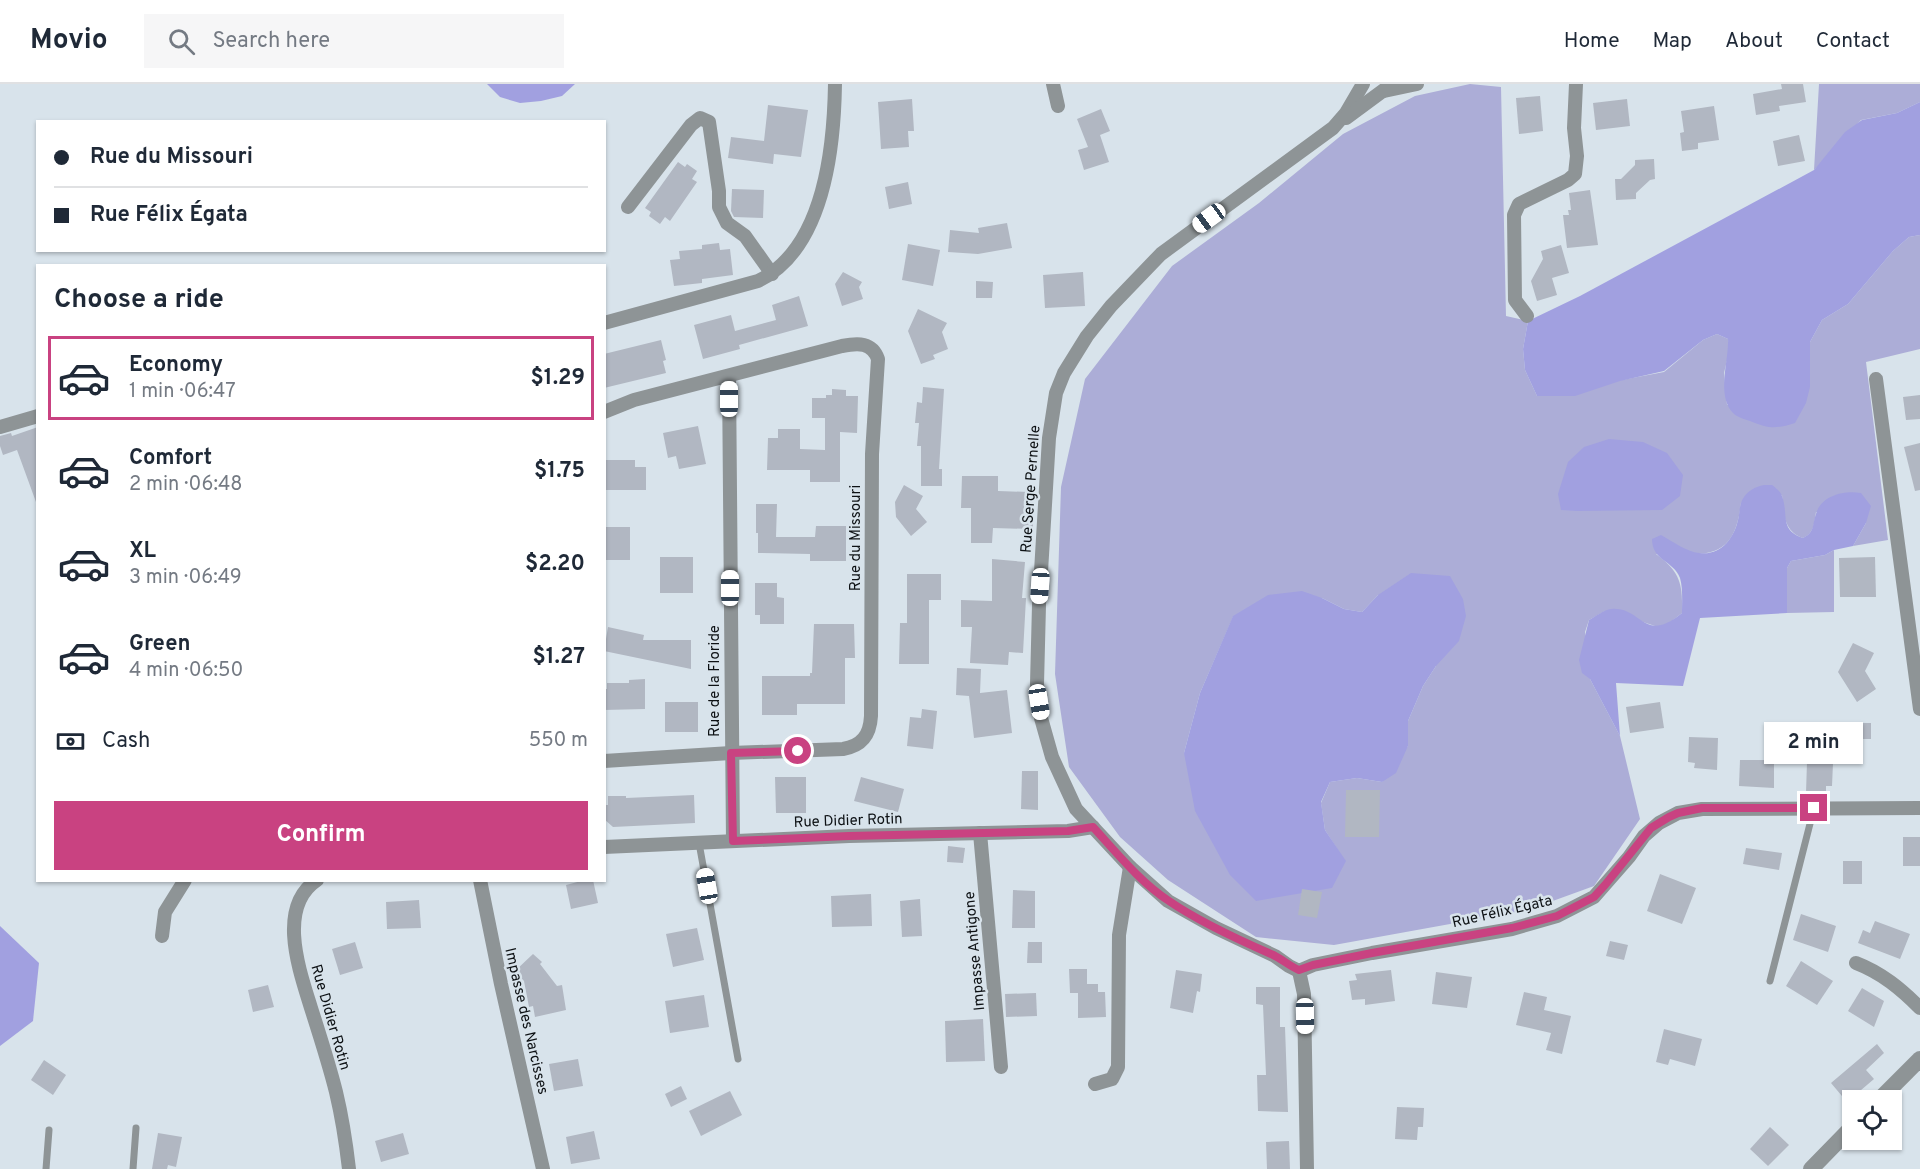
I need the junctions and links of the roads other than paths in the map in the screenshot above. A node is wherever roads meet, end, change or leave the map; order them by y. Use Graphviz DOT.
graph roads {
  1 [pos="835,84"];
  2 [pos="1053,84"];
  3 [pos="1363,84"];
  4 [pos="1417,84"];
  5 [pos="1576,84"];
  6 [pos="1387,88"];
  7 [pos="1058,106"];
  8 [pos="1333,128"];
  9 [pos="628,207"];
  10 [pos="772,274"];
  11 [pos="1527,316"];
  12 [pos="606,322"];
  13 [pos="729,376"];
  14 [pos="1876,379"];
  15 [pos="606,411"];
  16 [pos="36,417"];
  17 [pos="0,427"];
  18 [pos="1920,709"];
  19 [pos="731,753"];
  20 [pos="606,761"];
  21 [pos="1814,808"];
  22 [pos="1920,808"];
  23 [pos="1093,827"];
  24 [pos="980,832"];
  25 [pos="733,841"];
  26 [pos="699,843"];
  27 [pos="606,847"];
  28 [pos="1130,867"];
  29 [pos="184,882"];
  30 [pos="315,882"];
  31 [pos="480,882"];
  32 [pos="162,936"];
  33 [pos="1856,963"];
  34 [pos="1299,970"];
  35 [pos="1770,981"];
  36 [pos="1920,1008"];
  37 [pos="738,1059"];
  38 [pos="1920,1059"];
  39 [pos="1001,1067"];
  40 [pos="1095,1084"];
  41 [pos="1889,1090"];
  42 [pos="136,1128"];
  43 [pos="49,1130"];
  44 [pos="1842,1137"];
  45 [pos="46,1169"];
  46 [pos="133,1169"];
  47 [pos="349,1169"];
  48 [pos="543,1169"];
  49 [pos="1307,1169"];
  50 [pos="1811,1169"];
  1 -- 10 [label="street"];
  2 -- 7 [label="street"];
  3 -- 8 [label="street, Rue Serge Pernelle"];
  4 -- 6 [label="street"];
  5 -- 11 [label="street"];
  6 -- 8 [label="street"];
  8 -- 23 [label="street, Rue Serge Pernelle"];
  9 -- 10 [label="street"];
  10 -- 12 [label="street"];
  13 -- 15 [label="street"];
  13 -- 19 [label="street, Rue de la Floride"];
  13 -- 19 [label="street, Rue du Missouri"];
  14 -- 18 [label="street"];
  16 -- 17 [label="street"];
  19 -- 20 [label="street"];
  19 -- 25 [label="street, Rue de la Floride"];
  21 -- 22 [label="street, Rue Félix Égata"];
  21 -- 34 [label="street, Rue Félix Égata"];
  21 -- 35 [label="lane"];
  23 -- 24 [label="street, Rue Didier Rotin"];
  23 -- 28 [label="street, Rue Serge Pernelle"];
  24 -- 25 [label="street, Rue Didier Rotin"];
  24 -- 39 [label="street, Impasse Antigone"];
  25 -- 26 [label="street, Rue Didier Rotin"];
  26 -- 27 [label="street, Rue Didier Rotin"];
  26 -- 37 [label="lane"];
  28 -- 34 [label="street, Rue Serge Pernelle"];
  28 -- 40 [label="street"];
  29 -- 32 [label="street"];
  30 -- 47 [label="street, Rue Didier Rotin"];
  31 -- 48 [label="street, Impasse des Narcisses"];
  33 -- 36 [label="street"];
  34 -- 49 [label="street"];
  38 -- 41 [label="street"];
  42 -- 46 [label="lane"];
  43 -- 45 [label="lane"];
  44 -- 50 [label="street"];
}
